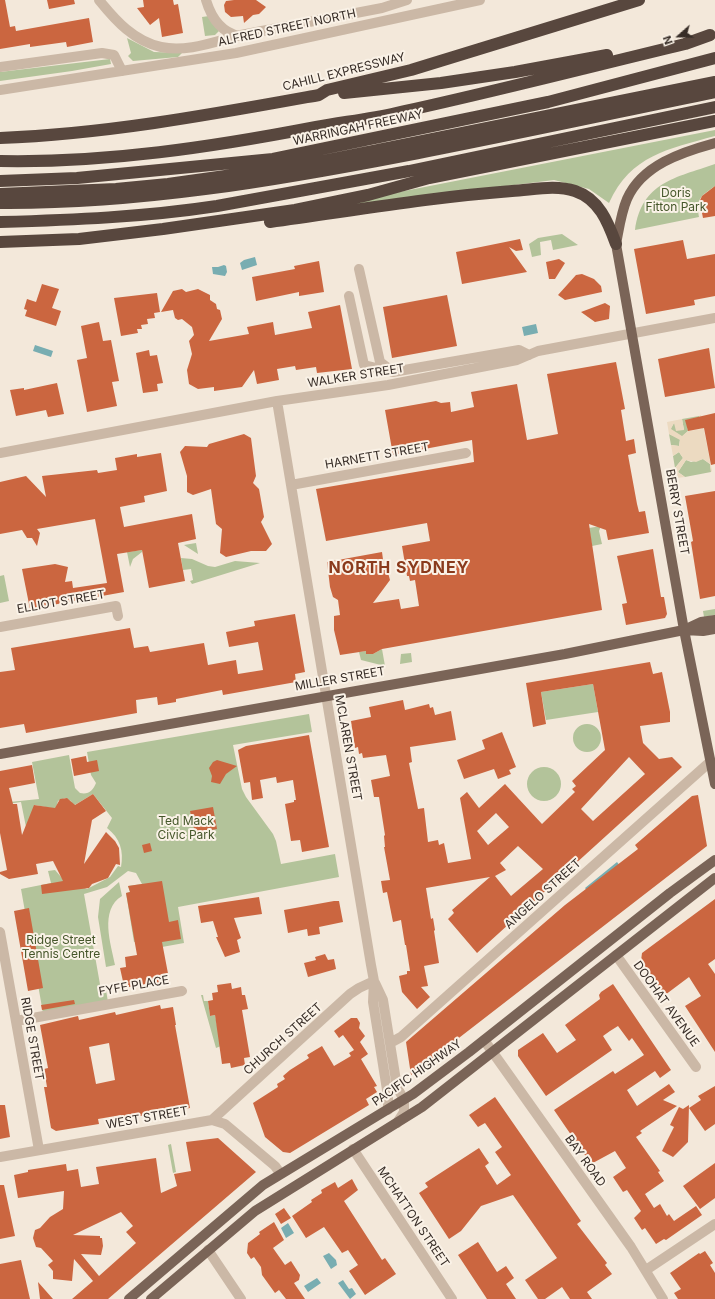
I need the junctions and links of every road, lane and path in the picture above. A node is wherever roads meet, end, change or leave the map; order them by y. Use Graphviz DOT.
graph roads {
  1 [pos="99,0"];
  2 [pos="402,0"];
  3 [pos="480,0"];
  4 [pos="639,0"];
  5 [pos="207,2"];
  6 [pos="712,35"];
  7 [pos="239,36"];
  8 [pos="715,58"];
  9 [pos="0,67"];
  10 [pos="122,71"];
  11 [pos="715,82"];
  12 [pos="0,90"];
  13 [pos="715,92"];
  14 [pos="319,95"];
  15 [pos="715,107"];
  16 [pos="715,120"];
  17 [pos="0,138"];
  18 [pos="715,143"];
  19 [pos="0,161"];
  20 [pos="0,181"];
  21 [pos="0,194"];
  22 [pos="0,203"];
  23 [pos="0,222"];
  24 [pos="163,229"];
  25 [pos="0,242"];
  26 [pos="616,244"];
  27 [pos="359,269"];
  28 [pos="349,296"];
  29 [pos="715,318"];
  30 [pos="632,332"];
  31 [pos="529,355"];
  32 [pos="393,372"];
  33 [pos="277,401"];
  34 [pos="0,453"];
  35 [pos="466,453"];
  36 [pos="291,485"];
  37 [pos="118,616"];
  38 [pos="715,620"];
  39 [pos="0,626"];
  40 [pos="715,629"];
  41 [pos="684,630"];
  42 [pos="326,695"];
  43 [pos="0,754"];
  44 [pos="710,761"];
  45 [pos="715,784"];
  46 [pos="715,856"];
  47 [pos="711,863"];
  48 [pos="715,878"];
  49 [pos="0,932"];
  50 [pos="616,955"];
  51 [pos="374,981"];
  52 [pos="182,991"];
  53 [pos="16,1021"];
  54 [pos="484,1040"];
  55 [pos="390,1043"];
  56 [pos="492,1052"];
  57 [pos="696,1067"];
  58 [pos="404,1100"];
  59 [pos="388,1110"];
  60 [pos="212,1120"];
  61 [pos="397,1123"];
  62 [pos="353,1149"];
  63 [pos="39,1150"];
  64 [pos="0,1157"];
  65 [pos="280,1173"];
  66 [pos="715,1224"];
  67 [pos="208,1250"];
  68 [pos="646,1270"];
  69 [pos="129,1299"];
  70 [pos="152,1299"];
  71 [pos="241,1299"];
  72 [pos="452,1299"];
  73 [pos="663,1299"];
  1 -- 7 [label="street"];
  2 -- 7 [label="street"];
  3 -- 10 [label="street, ALFRED STREET NORTH"];
  4 -- 14 [label="highway, CAHILL EXPRESSWAY"];
  5 -- 7 [label="street"];
  6 -- 14 [label="highway"];
  6 -- 19 [label="highway"];
  8 -- 20 [label="highway, WARRINGAH FREEWAY"];
  9 -- 10 [label="street"];
  10 -- 12 [label="street, ALFRED STREET NORTH"];
  11 -- 21 [label="highway, WARRINGAH FREEWAY"];
  13 -- 22 [label="highway"];
  14 -- 17 [label="highway, CAHILL EXPRESSWAY"];
  15 -- 23 [label="highway"];
  16 -- 24 [label="highway"];
  18 -- 26 [label="main road"];
  24 -- 25 [label="highway"];
  24 -- 26 [label="highway"];
  26 -- 30 [label="main road, BERRY STREET"];
  27 -- 32 [label="street"];
  28 -- 32 [label="street"];
  29 -- 30 [label="street, WALKER STREET"];
  30 -- 31 [label="street, WALKER STREET"];
  30 -- 41 [label="main road, BERRY STREET"];
  31 -- 32 [label="street"];
  31 -- 33 [label="street, WALKER STREET"];
  33 -- 34 [label="street, WALKER STREET"];
  33 -- 36 [label="street, MCLAREN STREET"];
  35 -- 36 [label="street, HARNETT STREET"];
  36 -- 42 [label="street, MCLAREN STREET"];
  37 -- 39 [label="street, ELLIOT STREET"];
  38 -- 41 [label="main road, MILLER STREET"];
  40 -- 41 [label="main road, MILLER STREET"];
  41 -- 42 [label="main road, MILLER STREET"];
  41 -- 44 [label="main road, BERRY STREET"];
  42 -- 43 [label="main road, MILLER STREET"];
  42 -- 51 [label="street, MCLAREN STREET"];
  44 -- 45 [label="main road, BERRY STREET"];
  44 -- 55 [label="street, ANGELO STREET"];
  46 -- 47 [label="main road"];
  47 -- 54 [label="main road, PACIFIC HIGHWAY"];
  48 -- 50 [label="main road"];
  49 -- 53 [label="street, RIDGE STREET"];
  50 -- 56 [label="main road"];
  50 -- 57 [label="street, DOOHAT AVENUE"];
  51 -- 55 [label="street, MCLAREN STREET"];
  51 -- 59 [label="street, MCLAREN STREET"];
  51 -- 60 [label="street, CHURCH STREET"];
  52 -- 53 [label="street, FYFE PLACE"];
  53 -- 63 [label="street, RIDGE STREET"];
  54 -- 56 [label="street, BAY ROAD"];
  54 -- 58 [label="main road, PACIFIC HIGHWAY"];
  55 -- 58 [label="street, MCLAREN STREET"];
  56 -- 61 [label="main road"];
  56 -- 68 [label="street, BAY ROAD"];
  58 -- 59 [label="main road, PACIFIC HIGHWAY"];
  58 -- 61 [label="street"];
  59 -- 65 [label="main road, PACIFIC HIGHWAY"];
  60 -- 63 [label="street, WEST STREET"];
  60 -- 65 [label="street"];
  61 -- 62 [label="main road"];
  62 -- 67 [label="main road"];
  62 -- 72 [label="street, MCHATTON STREET"];
  63 -- 64 [label="street, WEST STREET"];
  65 -- 69 [label="main road, PACIFIC HIGHWAY"];
  66 -- 68 [label="street"];
  67 -- 70 [label="main road"];
  67 -- 71 [label="street"];
  68 -- 73 [label="street, BAY ROAD"];
}
